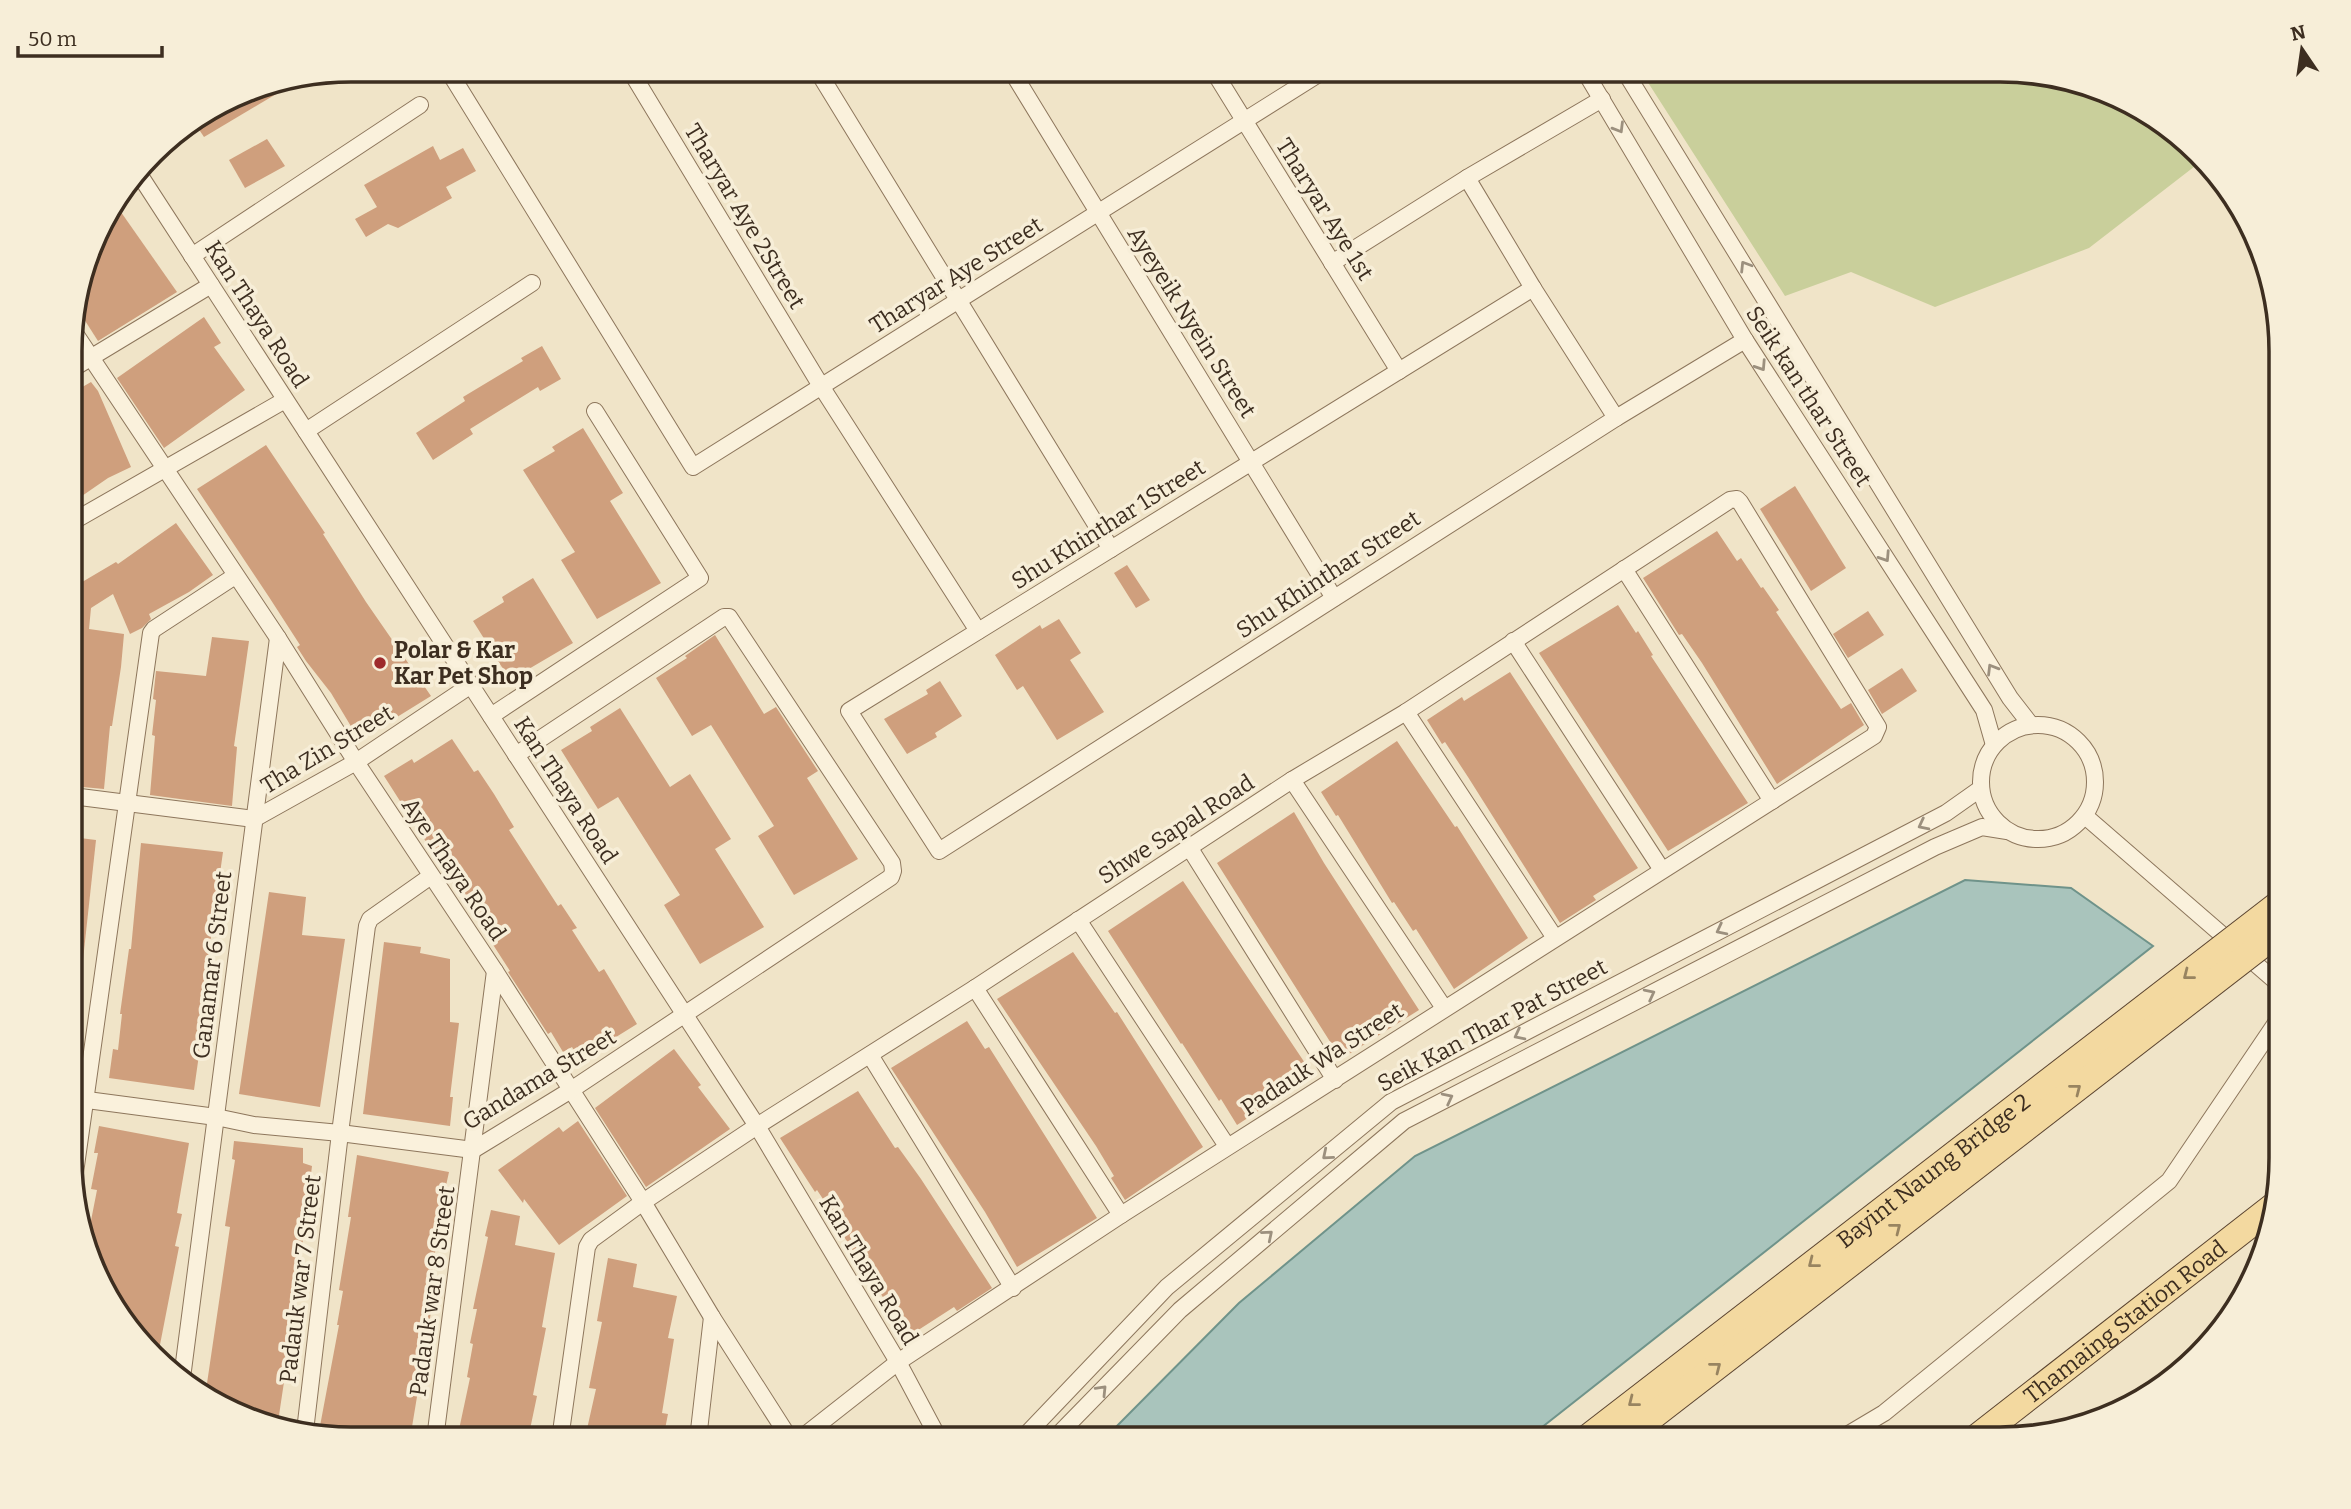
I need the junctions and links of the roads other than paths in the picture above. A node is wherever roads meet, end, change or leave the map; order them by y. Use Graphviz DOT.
graph roads {
  1 [pos="461,82"];
  2 [pos="637,82"];
  3 [pos="824,82"];
  4 [pos="1018,82"];
  5 [pos="1220,82"];
  6 [pos="1306,82"];
  7 [pos="1591,82"];
  8 [pos="1630,82"];
  9 [pos="1602,99"];
  10 [pos="420,105"];
  11 [pos="1244,121"];
  12 [pos="1467,178"];
  13 [pos="143,181"];
  14 [pos="1098,213"];
  15 [pos="192,257"];
  16 [pos="1332,263"];
  17 [pos="532,283"];
  18 [pos="211,285"];
  19 [pos="1533,288"];
  20 [pos="959,300"];
  21 [pos="1745,340"];
  22 [pos="82,345"];
  23 [pos="91,358"];
  24 [pos="82,363"];
  25 [pos="1399,371"];
  26 [pos="821,386"];
  27 [pos="285,400"];
  28 [pos="595,411"];
  29 [pos="1616,418"];
  30 [pos="306,432"];
  31 [pos="1251,462"];
  32 [pos="166,468"];
  33 [pos="82,516"];
  34 [pos="1111,549"];
  35 [pos="1624,569"];
  36 [pos="235,576"];
  37 [pos="1334,598"];
  38 [pos="978,631"];
  39 [pos="278,638"];
  40 [pos="1513,641"];
  41 [pos="471,685"];
  42 [pos="1406,712"];
  43 [pos="491,716"];
  44 [pos="2031,725"];
  45 [pos="1878,732"];
  46 [pos="1994,745"];
  47 [pos="516,755"];
  48 [pos="356,762"];
  49 [pos="1292,780"];
  50 [pos="1980,789"];
  51 [pos="82,797"];
  52 [pos="1772,801"];
  53 [pos="127,803"];
  54 [pos="2085,816"];
  55 [pos="254,819"];
  56 [pos="2007,831"];
  57 [pos="1189,847"];
  58 [pos="939,851"];
  59 [pos="1662,870"];
  60 [pos="431,876"];
  61 [pos="2269,911"];
  62 [pos="1078,919"];
  63 [pos="1555,938"];
  64 [pos="2269,939"];
  65 [pos="495,971"];
  66 [pos="2269,975"];
  67 [pos="975,988"];
  68 [pos="1444,1008"];
  69 [pos="684,1014"];
  70 [pos="2269,1033"];
  71 [pos="870,1055"];
  72 [pos="82,1080"];
  73 [pos="1335,1080"];
  74 [pos="571,1090"];
  75 [pos="82,1099"];
  76 [pos="216,1117"];
  77 [pos="757,1126"];
  78 [pos="340,1133"];
  79 [pos="1227,1146"];
  80 [pos="473,1150"];
  81 [pos="643,1202"];
  82 [pos="2263,1214"];
  83 [pos="1121,1215"];
  84 [pos="1013,1288"];
  85 [pos="712,1317"];
  86 [pos="898,1362"];
  87 [pos="183,1368"];
  88 [pos="306,1423"];
  89 [pos="437,1427"];
  90 [pos="561,1427"];
  91 [pos="699,1427"];
  92 [pos="782,1427"];
  93 [pos="815,1427"];
  94 [pos="933,1427"];
  95 [pos="1033,1427"];
  96 [pos="1066,1427"];
  97 [pos="1600,1427"];
  98 [pos="1637,1427"];
  99 [pos="1860,1427"];
  100 [pos="1990,1427"];
  1 -- 26 [label="street, Tharyar Aye Street"];
  2 -- 26 [label="street, Tharyar Aye 2Street"];
  3 -- 20 [label="street"];
  4 -- 14 [label="street, Ayeyeik Nyein Street"];
  5 -- 11 [label="street, Tharyar Aye 1st"];
  6 -- 11 [label="street"];
  7 -- 9 [label="street, Seik kan thar Street"];
  44 -- 8 [label="street, Seik kan thar Street, one-way"];
  9 -- 12 [label="street"];
  9 -- 21 [label="street, Seik kan thar Street, one-way"];
  10 -- 15 [label="street"];
  11 -- 14 [label="street, Tharyar Aye Street"];
  11 -- 16 [label="street, Tharyar Aye 1st"];
  12 -- 16 [label="street"];
  12 -- 19 [label="street"];
  13 -- 15 [label="street, Kan Thaya Road"];
  14 -- 20 [label="street, Tharyar Aye Street"];
  14 -- 31 [label="street, Ayeyeik Nyein Street"];
  15 -- 18 [label="street, Kan Thaya Road"];
  16 -- 25 [label="street, Tharyar Aye 1st"];
  17 -- 30 [label="street"];
  18 -- 23 [label="street"];
  18 -- 27 [label="street, Kan Thaya Road"];
  19 -- 25 [label="street, Shu Khinthar 1Street"];
  19 -- 29 [label="street"];
  20 -- 26 [label="street, Tharyar Aye Street"];
  20 -- 34 [label="street"];
  21 -- 29 [label="street, Shu Khinthar Street"];
  21 -- 46 [label="street, Seik kan thar Street, one-way"];
  22 -- 23 [label="street, Aye Thaya Road"];
  23 -- 24 [label="street"];
  23 -- 32 [label="street, Aye Thaya Road"];
  25 -- 31 [label="street, Shu Khinthar 1Street"];
  26 -- 38 [label="street, Tharyar Aye 2Street"];
  27 -- 30 [label="street, Kan Thaya Road"];
  27 -- 32 [label="street"];
  28 -- 43 [label="street"];
  29 -- 37 [label="street, Shu Khinthar Street"];
  30 -- 41 [label="street, Kan Thaya Road"];
  31 -- 34 [label="street, Shu Khinthar 1Street"];
  31 -- 37 [label="street, Ayeyeik Nyein Street"];
  32 -- 33 [label="street"];
  32 -- 36 [label="street, Aye Thaya Road"];
  34 -- 38 [label="street, Shu Khinthar 1Street"];
  35 -- 40 [label="street, Shwe Sapal Road"];
  35 -- 45 [label="street, Shwe Sapal Road"];
  35 -- 52 [label="street"];
  36 -- 39 [label="street, Aye Thaya Road"];
  36 -- 53 [label="street"];
  37 -- 58 [label="street, Shu Khinthar Street"];
  38 -- 58 [label="street, Shu Khinthar 1Street"];
  39 -- 48 [label="street, Aye Thaya Road"];
  39 -- 55 [label="street, Ganamar 6 Street"];
  40 -- 42 [label="street, Shwe Sapal Road"];
  40 -- 59 [label="street"];
  41 -- 43 [label="street, Kan Thaya Road"];
  41 -- 48 [label="street, Tha Zin Street"];
  42 -- 49 [label="street, Shwe Sapal Road"];
  42 -- 63 [label="street"];
  43 -- 47 [label="street, Kan Thaya Road"];
  44 -- 46 [label="street"];
  44 -- 54 [label="street"];
  45 -- 52 [label="street, Padauk Wa Street"];
  46 -- 50 [label="street"];
  47 -- 69 [label="street, Kan Thaya Road"];
  47 -- 69 [label="street, Gandama Street"];
  48 -- 55 [label="street, Tha Zin Street"];
  48 -- 60 [label="street, Aye Thaya Road"];
  49 -- 57 [label="street, Shwe Sapal Road"];
  49 -- 68 [label="street"];
  50 -- 56 [label="street"];
  50 -- 95 [label="street, Seik Kan Thar Pat Street, one-way"];
  51 -- 53 [label="street, Tha Zin Street"];
  52 -- 59 [label="street, Padauk Wa Street"];
  53 -- 55 [label="street, Tha Zin Street"];
  53 -- 72 [label="street"];
  54 -- 56 [label="street"];
  54 -- 66 [label="street"];
  55 -- 76 [label="street, Ganamar 6 Street"];
  96 -- 56 [label="street, Seik Kan Thar Pat Street, one-way"];
  57 -- 62 [label="street, Shwe Sapal Road"];
  57 -- 73 [label="street"];
  59 -- 63 [label="street, Padauk Wa Street"];
  60 -- 65 [label="street, Aye Thaya Road"];
  60 -- 78 [label="street, Padauk war 7 Street"];
  61 -- 97 [label="main road, Bayint Naung Bridge 2, one-way, bridge"];
  62 -- 67 [label="street, Shwe Sapal Road"];
  62 -- 79 [label="street"];
  63 -- 68 [label="street, Padauk Wa Street"];
  98 -- 64 [label="main road, Bayint Naung Bridge 2, one-way, bridge"];
  65 -- 74 [label="street, Aye Thaya Road"];
  65 -- 80 [label="street, Padauk war 8 Street"];
  67 -- 71 [label="street, Shwe Sapal Road"];
  67 -- 83 [label="street"];
  68 -- 73 [label="street, Padauk Wa Street"];
  69 -- 74 [label="street, Gandama Street"];
  69 -- 77 [label="street, Kan Thaya Road"];
  70 -- 99 [label="street"];
  71 -- 77 [label="street, Shwe Sapal Road"];
  71 -- 84 [label="street"];
  73 -- 79 [label="street, Padauk Wa Street"];
  74 -- 80 [label="street, Gandama Street"];
  74 -- 81 [label="street, Aye Thaya Road"];
  75 -- 76 [label="street, Gandama Street"];
  76 -- 78 [label="street, Gandama Street"];
  76 -- 87 [label="street, Ganamar 6 Street"];
  77 -- 81 [label="street, Shwe Sapal Road"];
  77 -- 86 [label="street, Kan Thaya Road"];
  78 -- 80 [label="street, Gandama Street"];
  78 -- 88 [label="street, Padauk war 7 Street"];
  79 -- 83 [label="street, Padauk Wa Street"];
  80 -- 89 [label="street, Padauk war 8 Street"];
  81 -- 85 [label="street, Aye Thaya Road"];
  81 -- 90 [label="street, Shwe Sapal Road"];
  82 -- 100 [label="main road, Thamaing Station Road"];
  83 -- 84 [label="street, Padauk Wa Street"];
  84 -- 86 [label="street, Padauk Wa Street"];
  85 -- 91 [label="street"];
  85 -- 92 [label="street, Aye Thaya Road"];
  86 -- 93 [label="street, Padauk Wa Street"];
  86 -- 94 [label="street, Kan Thaya Road"];
}
